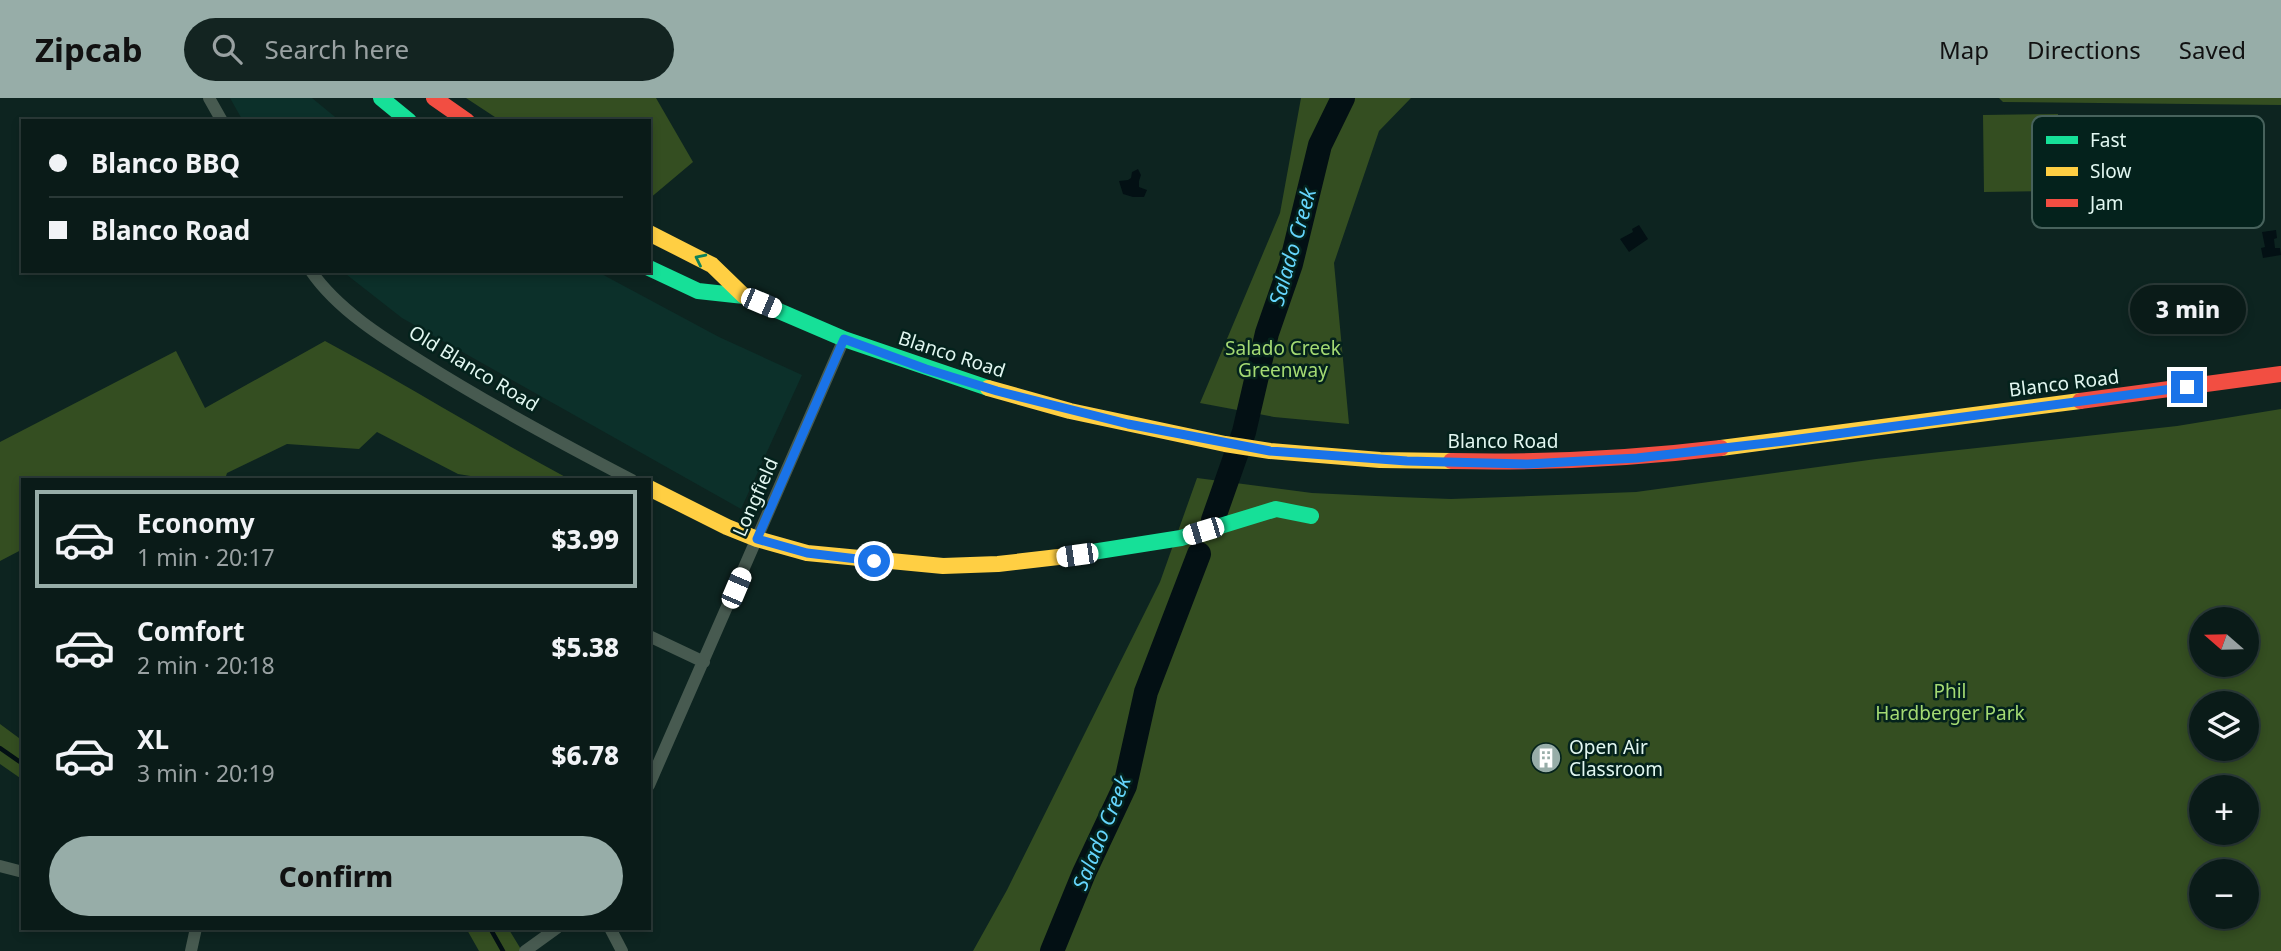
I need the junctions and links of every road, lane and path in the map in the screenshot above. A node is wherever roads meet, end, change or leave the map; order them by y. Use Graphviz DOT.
graph roads {
  1 [pos="209,98"];
  2 [pos="381,98"];
  3 [pos="434,98"];
  4 [pos="221,119"];
  5 [pos="407,119"];
  6 [pos="464,119"];
  7 [pos="651,234"];
  8 [pos="651,269"];
  9 [pos="313,273"];
  10 [pos="744,296"];
  11 [pos="844,339"];
  12 [pos="2281,374"];
  13 [pos="628,478"];
  14 [pos="651,489"];
  15 [pos="1311,516"];
  16 [pos="757,539"];
  17 [pos="651,637"];
  18 [pos="704,662"];
  19 [pos="651,781"];
  20 [pos="0,866"];
  21 [pos="21,871"];
  22 [pos="196,930"];
  23 [pos="554,930"];
  24 [pos="611,930"];
  25 [pos="191,951"];
  26 [pos="525,951"];
  27 [pos="622,951"];
  1 -- 4 [label="street"];
  2 -- 5 [label="main road"];
  3 -- 6 [label="main road"];
  10 -- 7 [label="main road, Blanco Road, one-way"];
  8 -- 10 [label="main road, Blanco Road"];
  9 -- 13 [label="street, Old Blanco Road"];
  10 -- 11 [label="main road, Blanco Road"];
  11 -- 12 [label="main road, Blanco Road"];
  11 -- 16 [label="street, Longfield"];
  14 -- 16 [label="main road"];
  15 -- 16 [label="main road"];
  16 -- 18 [label="street, Longfield"];
  17 -- 18 [label="street"];
  18 -- 19 [label="street, Longfield"];
  20 -- 21 [label="street"];
  22 -- 25 [label="street"];
  23 -- 26 [label="street"];
  24 -- 27 [label="street"];
}
